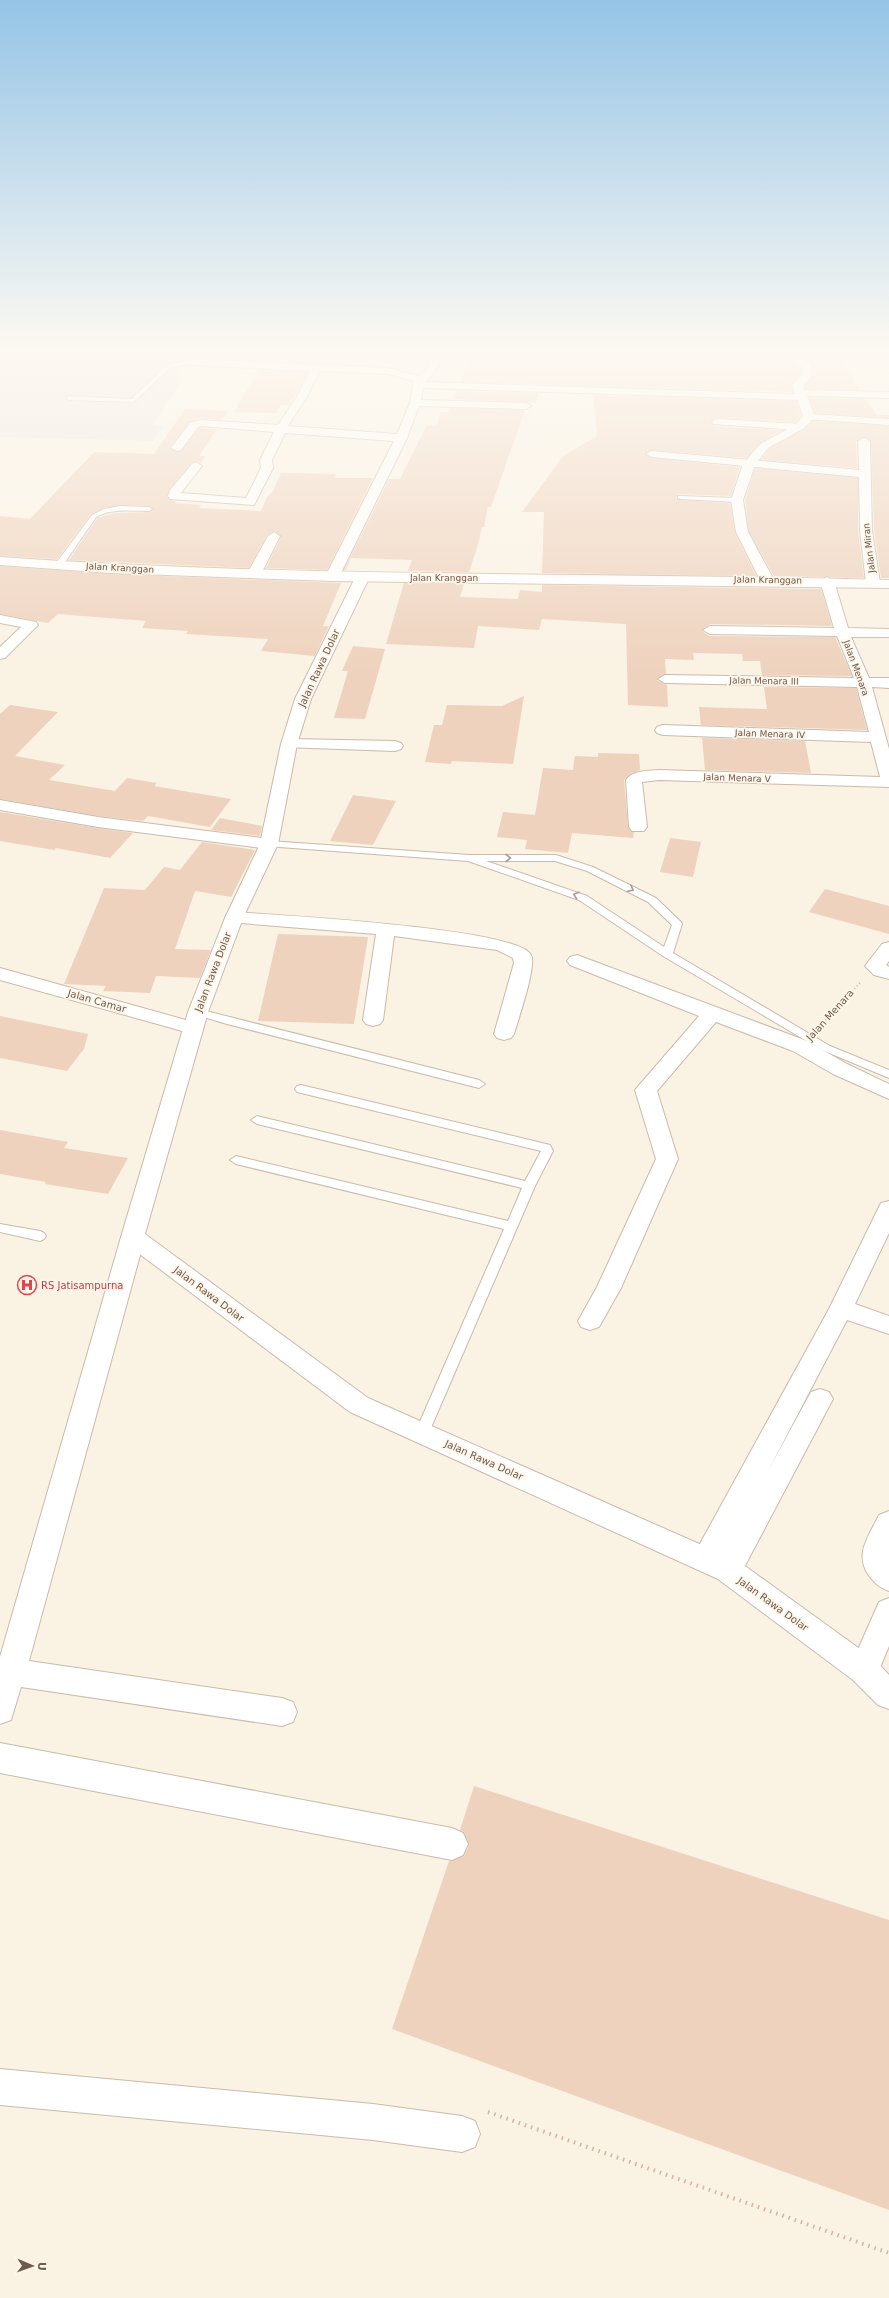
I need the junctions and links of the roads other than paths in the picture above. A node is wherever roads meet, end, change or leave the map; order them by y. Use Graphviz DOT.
graph roads {
  1 [pos="266,461"];
  2 [pos="389,461"];
  3 [pos="722,461"];
  4 [pos="751,461"];
  5 [pos="864,461"];
  6 [pos="749,464"];
  7 [pos="196,466"];
  8 [pos="864,474"];
  9 [pos="680,497"];
  10 [pos="737,500"];
  11 [pos="149,509"];
  12 [pos="274,536"];
  13 [pos="0,561"];
  14 [pos="58,566"];
  15 [pos="254,574"];
  16 [pos="332,576"];
  17 [pos="362,578"];
  18 [pos="766,580"];
  19 [pos="827,581"];
  20 [pos="873,583"];
  21 [pos="889,584"];
  22 [pos="0,619"];
  23 [pos="710,630"];
  24 [pos="842,631"];
  25 [pos="889,633"];
  26 [pos="0,655"];
  27 [pos="665,679"];
  28 [pos="863,682"];
  29 [pos="889,683"];
  30 [pos="663,730"];
  31 [pos="880,733"];
  32 [pos="289,744"];
  33 [pos="395,746"];
  34 [pos="889,781"];
  35 [pos="0,805"];
  36 [pos="638,827"];
  37 [pos="269,844"];
  38 [pos="469,858"];
  39 [pos="234,918"];
  40 [pos="386,930"];
  41 [pos="889,948"];
  42 [pos="667,954"];
  43 [pos="577,961"];
  44 [pos="883,970"];
  45 [pos="0,974"];
  46 [pos="712,1014"];
  47 [pos="196,1020"];
  48 [pos="373,1020"];
  49 [pos="504,1034"];
  50 [pos="889,1074"];
  51 [pos="480,1084"];
  52 [pos="301,1089"];
  53 [pos="889,1092"];
  54 [pos="257,1120"];
  55 [pos="236,1160"];
  56 [pos="529,1186"];
  57 [pos="889,1209"];
  58 [pos="512,1226"];
  59 [pos="0,1228"];
  60 [pos="40,1236"];
  61 [pos="132,1237"];
  62 [pos="841,1309"];
  63 [pos="590,1321"];
  64 [pos="889,1325"];
  65 [pos="820,1399"];
  66 [pos="422,1433"];
  67 [pos="889,1523"];
  68 [pos="717,1565"];
  69 [pos="889,1579"];
  70 [pos="889,1610"];
  71 [pos="864,1670"];
  72 [pos="10,1672"];
  73 [pos="889,1695"];
  74 [pos="0,1710"];
  75 [pos="282,1712"];
  76 [pos="0,1758"];
  77 [pos="452,1844"];
  78 [pos="0,2087"];
  79 [pos="462,2134"];
  1 -- 7 [label="street"];
  2 -- 16 [label="street"];
  3 -- 6 [label="street"];
  4 -- 6 [label="street"];
  5 -- 8 [label="street, Jalan Miran"];
  6 -- 8 [label="street"];
  6 -- 10 [label="street"];
  8 -- 20 [label="street, Jalan Miran"];
  9 -- 10 [label="lane"];
  10 -- 18 [label="street"];
  11 -- 14 [label="lane"];
  12 -- 15 [label="street"];
  13 -- 14 [label="street, Jalan Kranggan"];
  14 -- 15 [label="street, Jalan Kranggan"];
  15 -- 16 [label="street, Jalan Kranggan"];
  16 -- 17 [label="street, Jalan Kranggan"];
  17 -- 18 [label="street, Jalan Kranggan"];
  17 -- 32 [label="street, Jalan Rawa Dolar"];
  18 -- 19 [label="street, Jalan Kranggan"];
  19 -- 20 [label="street, Jalan Kranggan"];
  19 -- 24 [label="street, Jalan Menara"];
  20 -- 21 [label="street, Jalan Kranggan"];
  22 -- 26 [label="street"];
  23 -- 24 [label="street"];
  24 -- 25 [label="street"];
  24 -- 28 [label="street, Jalan Menara"];
  27 -- 28 [label="street, Jalan Menara III"];
  28 -- 29 [label="street, Jalan Menara III"];
  28 -- 31 [label="street, Jalan Menara"];
  30 -- 31 [label="street, Jalan Menara IV"];
  31 -- 34 [label="street, Jalan Menara"];
  32 -- 33 [label="street"];
  32 -- 37 [label="street, Jalan Rawa Dolar"];
  34 -- 36 [label="street, Jalan Menara V"];
  35 -- 37 [label="street"];
  37 -- 38 [label="lane"];
  37 -- 39 [label="street, Jalan Rawa Dolar"];
  42 -- 38 [label="lane, one-way"];
  38 -- 42 [label="lane, one-way"];
  39 -- 40 [label="street"];
  39 -- 47 [label="street, Jalan Rawa Dolar"];
  40 -- 48 [label="street"];
  40 -- 49 [label="street"];
  41 -- 44 [label="street"];
  42 -- 50 [label="lane"];
  43 -- 46 [label="street"];
  45 -- 47 [label="street, Jalan Camar"];
  46 -- 53 [label="street"];
  46 -- 63 [label="street"];
  47 -- 51 [label="lane"];
  47 -- 61 [label="street, Jalan Rawa Dolar"];
  52 -- 56 [label="lane"];
  54 -- 56 [label="lane"];
  55 -- 58 [label="lane"];
  56 -- 58 [label="lane"];
  57 -- 62 [label="street"];
  58 -- 66 [label="lane"];
  59 -- 60 [label="lane"];
  61 -- 66 [label="street, Jalan Rawa Dolar"];
  61 -- 72 [label="street"];
  62 -- 64 [label="street"];
  62 -- 68 [label="street"];
  65 -- 68 [label="street"];
  66 -- 68 [label="street, Jalan Rawa Dolar"];
  67 -- 69 [label="street"];
  68 -- 71 [label="street, Jalan Rawa Dolar"];
  70 -- 71 [label="street"];
  71 -- 73 [label="street, Jalan Rawa Dolar"];
  72 -- 74 [label="street"];
  72 -- 75 [label="street"];
  76 -- 77 [label="street"];
  78 -- 79 [label="street"];
}
